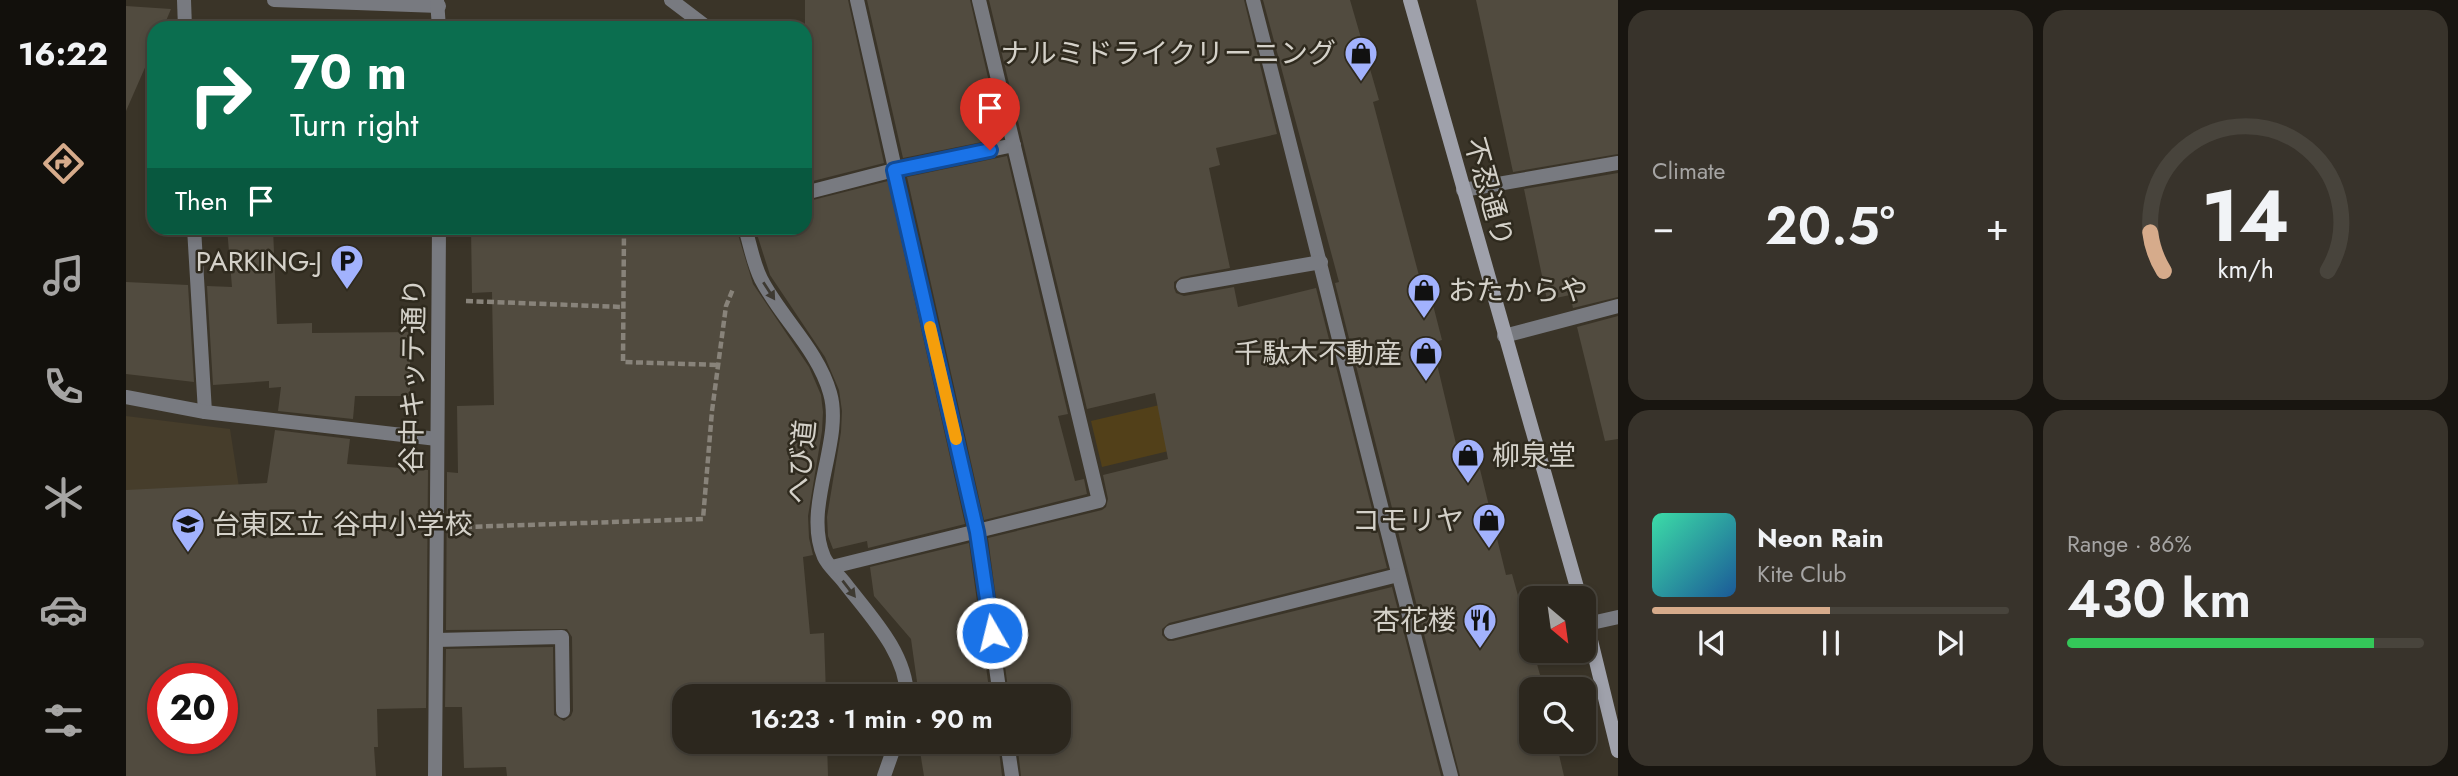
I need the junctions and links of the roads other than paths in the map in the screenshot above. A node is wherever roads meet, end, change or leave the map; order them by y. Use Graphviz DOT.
graph roads {
  1 [pos="184,0"];
  2 [pos="274,0"];
  3 [pos="671,0"];
  4 [pos="857,0"];
  5 [pos="979,0"];
  6 [pos="1253,0"];
  7 [pos="1410,0"];
  8 [pos="438,3"];
  9 [pos="185,21"];
  10 [pos="439,21"];
  11 [pos="699,21"];
  12 [pos="1014,145"];
  13 [pos="1618,163"];
  14 [pos="894,170"];
  15 [pos="1463,190"];
  16 [pos="812,191"];
  17 [pos="194,235"];
  18 [pos="439,235"];
  19 [pos="748,235"];
  20 [pos="1321,262"];
  21 [pos="1184,286"];
  22 [pos="1618,306"];
  23 [pos="1504,336"];
  24 [pos="126,397"];
  25 [pos="205,412"];
  26 [pos="437,439"];
  27 [pos="977,532"];
  28 [pos="832,567"];
  29 [pos="1398,575"];
  30 [pos="1577,586"];
  31 [pos="1618,617"];
  32 [pos="1596,618"];
  33 [pos="1171,632"];
  34 [pos="436,640"];
  35 [pos="1596,660"];
  36 [pos="907,684"];
  37 [pos="998,684"];
  38 [pos="563,711"];
  39 [pos="1618,751"];
  40 [pos="892,754"];
  41 [pos="1009,754"];
  42 [pos="435,776"];
  43 [pos="884,776"];
  44 [pos="1012,776"];
  45 [pos="1451,776"];
  1 -- 9 [label="street"];
  2 -- 8 [label="street"];
  3 -- 11 [label="street"];
  4 -- 14 [label="street"];
  5 -- 12 [label="street"];
  6 -- 20 [label="street"];
  7 -- 15 [label="main road, 不忍通り"];
  8 -- 10 [label="street"];
  12 -- 14 [label="street"];
  12 -- 27 [label="street"];
  13 -- 15 [label="street"];
  14 -- 16 [label="street"];
  14 -- 27 [label="street"];
  15 -- 23 [label="main road, 不忍通り"];
  17 -- 25 [label="street"];
  18 -- 26 [label="street, 谷中キッテ通り"];
  19 -- 28 [label="street, へび道, one-way"];
  20 -- 21 [label="street"];
  20 -- 29 [label="street"];
  22 -- 23 [label="street"];
  23 -- 30 [label="main road, 不忍通り"];
  24 -- 25 [label="street"];
  25 -- 26 [label="street"];
  26 -- 34 [label="street, 谷中キッテ通り"];
  27 -- 28 [label="street"];
  27 -- 37 [label="street"];
  28 -- 36 [label="street, へび道, one-way"];
  29 -- 33 [label="street"];
  29 -- 45 [label="street"];
  31 -- 32 [label="street"];
  34 -- 38 [label="street"];
  34 -- 42 [label="street, 谷中キッテ通り"];
  35 -- 39 [label="main road"];
  40 -- 43 [label="street"];
  41 -- 44 [label="street"];
}
